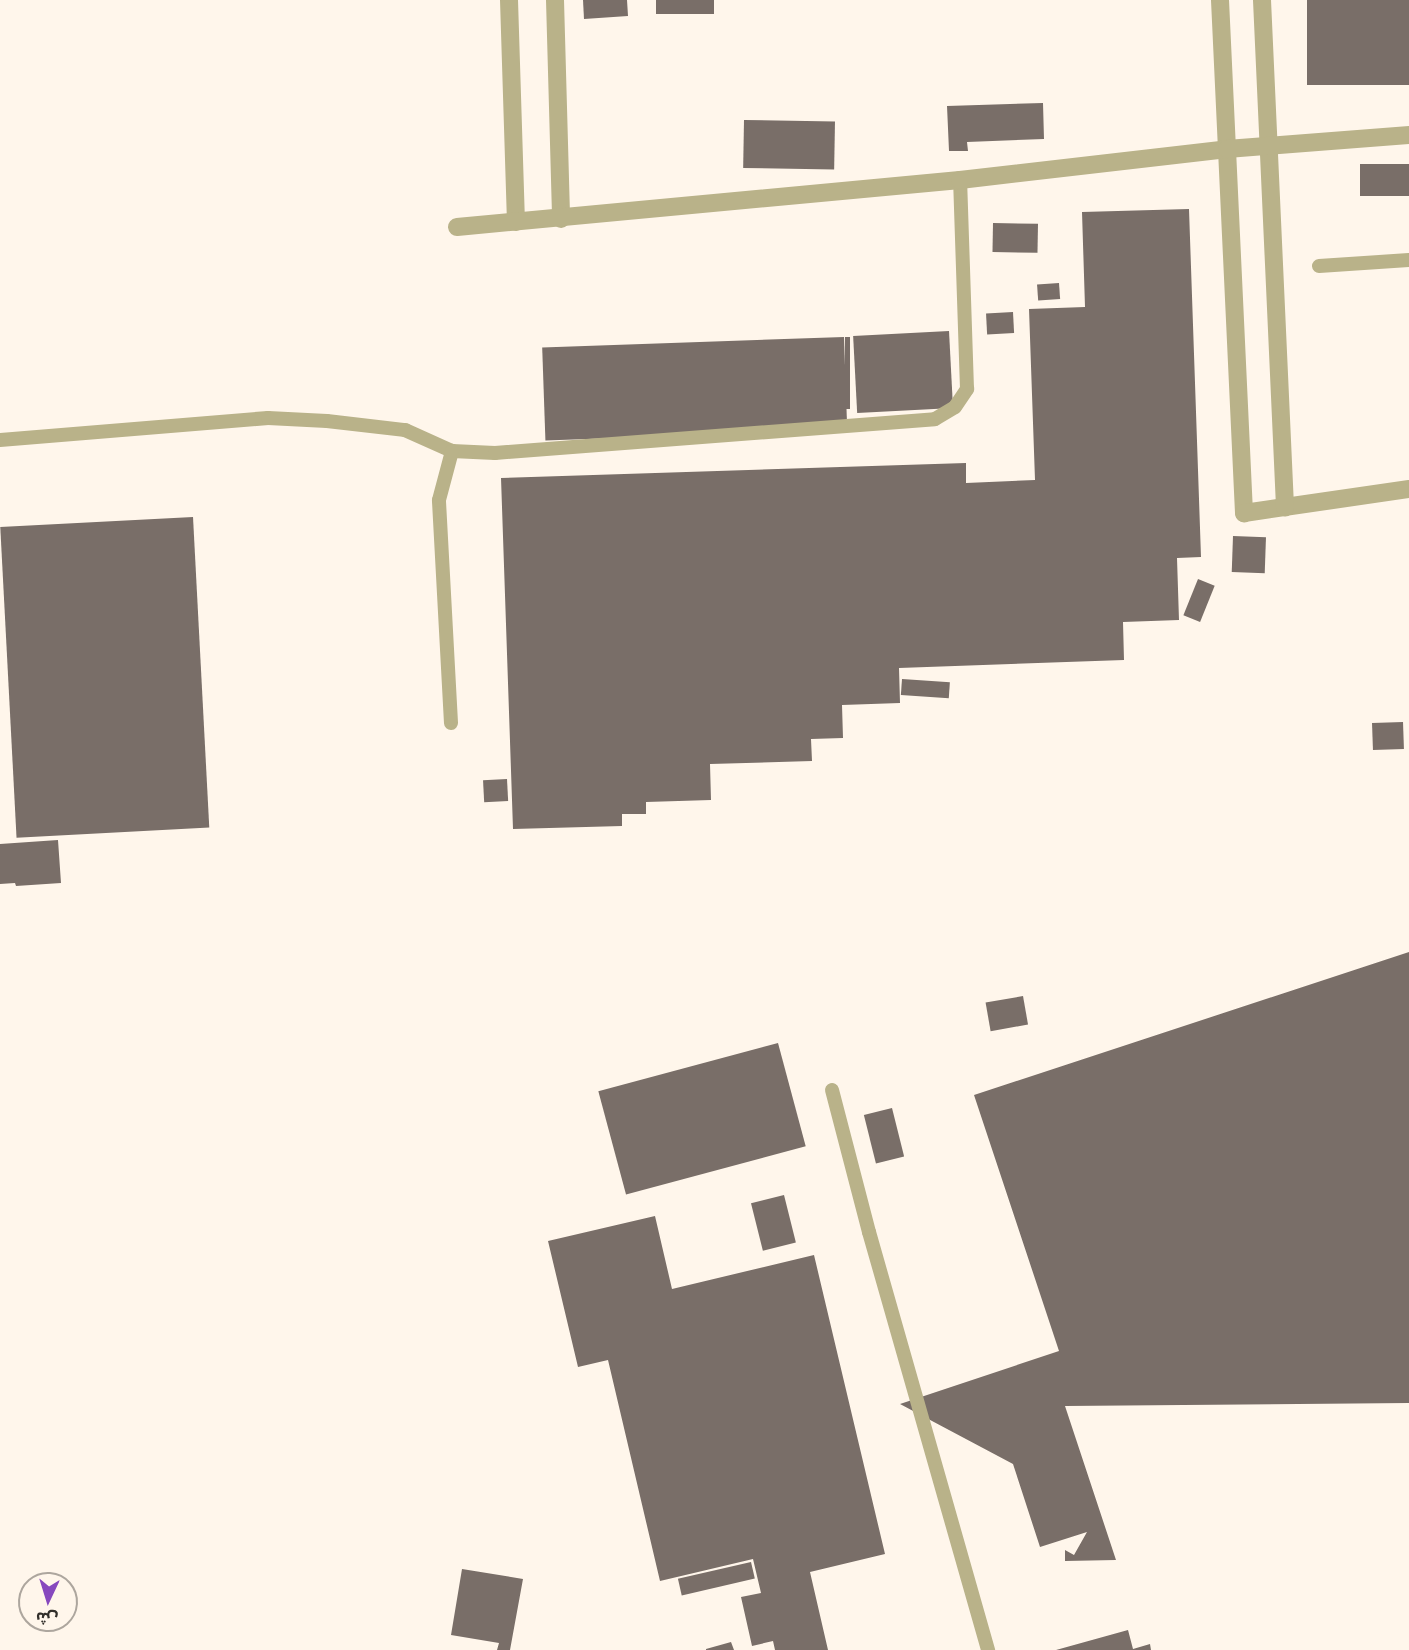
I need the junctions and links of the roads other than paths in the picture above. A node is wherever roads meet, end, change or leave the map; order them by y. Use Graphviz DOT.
graph roads {
  1 [pos="509,0"];
  2 [pos="555,0"];
  3 [pos="1220,0"];
  4 [pos="1262,0"];
  5 [pos="1409,135"];
  6 [pos="1270,146"];
  7 [pos="1227,149"];
  8 [pos="960,180"];
  9 [pos="561,219"];
  10 [pos="516,222"];
  11 [pos="458,227"];
  12 [pos="1409,260"];
  13 [pos="1319,266"];
  14 [pos="0,440"];
  15 [pos="452,452"];
  16 [pos="1409,489"];
  17 [pos="1285,507"];
  18 [pos="451,723"];
  19 [pos="832,1090"];
  20 [pos="988,1650"];
  1 -- 10 [label="street"];
  2 -- 9 [label="street"];
  3 -- 7 [label="street"];
  4 -- 6 [label="street"];
  5 -- 6 [label="street"];
  6 -- 7 [label="street"];
  6 -- 17 [label="street"];
  7 -- 8 [label="street"];
  7 -- 17 [label="street"];
  8 -- 9 [label="street"];
  8 -- 15 [label="lane"];
  9 -- 10 [label="street"];
  10 -- 11 [label="street"];
  12 -- 13 [label="lane"];
  14 -- 15 [label="lane"];
  15 -- 18 [label="lane"];
  16 -- 17 [label="street"];
  19 -- 20 [label="lane"];
}
